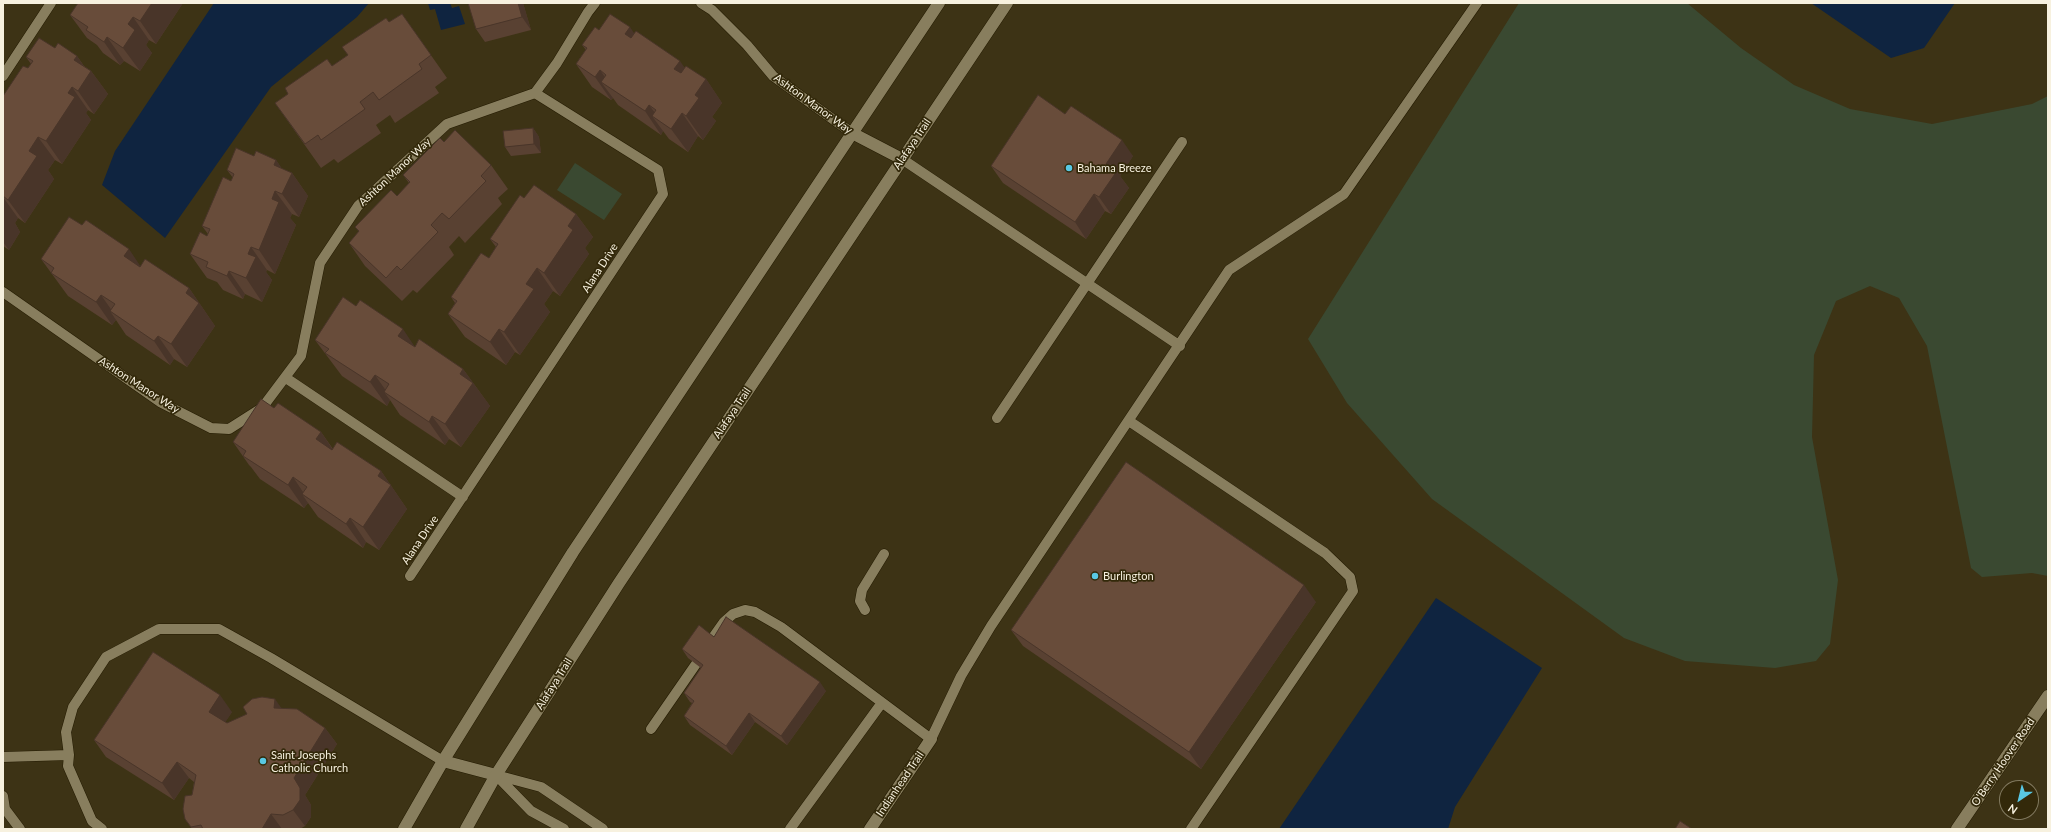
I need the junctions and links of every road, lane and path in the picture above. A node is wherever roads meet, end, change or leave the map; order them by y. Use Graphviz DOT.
graph roads {
  1 [pos="51,3"];
  2 [pos="595,3"];
  3 [pos="700,3"];
  4 [pos="939,3"];
  5 [pos="1007,3"];
  6 [pos="1475,3"];
  7 [pos="3,76"];
  8 [pos="535,93"];
  9 [pos="852,133"];
  10 [pos="1182,142"];
  11 [pos="902,159"];
  12 [pos="1087,283"];
  13 [pos="3,292"];
  14 [pos="1180,346"];
  15 [pos="286,378"];
  16 [pos="997,418"];
  17 [pos="1129,421"];
  18 [pos="463,497"];
  19 [pos="884,554"];
  20 [pos="410,576"];
  21 [pos="865,610"];
  22 [pos="712,639"];
  23 [pos="696,664"];
  24 [pos="2048,696"];
  25 [pos="882,704"];
  26 [pos="651,729"];
  27 [pos="931,739"];
  28 [pos="69,755"];
  29 [pos="3,757"];
  30 [pos="443,761"];
  31 [pos="496,775"];
  32 [pos="3,796"];
  33 [pos="20,829"];
  34 [pos="102,829"];
  35 [pos="404,829"];
  36 [pos="466,829"];
  37 [pos="564,829"];
  38 [pos="603,829"];
  39 [pos="790,829"];
  40 [pos="870,829"];
  41 [pos="1192,829"];
  42 [pos="1957,829"];
  1 -- 7 [label="lane"];
  2 -- 8 [label="lane"];
  3 -- 9 [label="lane, Ashton Manor Way"];
  4 -- 9 [label="main road"];
  5 -- 11 [label="main road, Alafaya Trail"];
  6 -- 14 [label="lane"];
  8 -- 15 [label="lane, Ashton Manor Way"];
  8 -- 18 [label="lane, Alana Drive"];
  9 -- 11 [label="main road, Ashton Manor Way"];
  9 -- 30 [label="main road"];
  10 -- 12 [label="lane"];
  11 -- 12 [label="lane"];
  11 -- 31 [label="main road, Alafaya Trail"];
  12 -- 14 [label="lane"];
  12 -- 16 [label="lane"];
  13 -- 15 [label="lane, Ashton Manor Way"];
  14 -- 17 [label="lane"];
  15 -- 18 [label="lane"];
  17 -- 27 [label="lane"];
  17 -- 41 [label="lane"];
  18 -- 20 [label="lane, Alana Drive"];
  19 -- 21 [label="lane"];
  22 -- 25 [label="lane"];
  23 -- 26 [label="lane"];
  24 -- 42 [label="main road, O'Berry Hoover Road"];
  25 -- 27 [label="lane"];
  25 -- 39 [label="lane"];
  27 -- 40 [label="main road, Indianhead Trail"];
  28 -- 29 [label="lane"];
  28 -- 30 [label="lane"];
  28 -- 34 [label="lane"];
  30 -- 31 [label="main road"];
  30 -- 35 [label="main road"];
  31 -- 36 [label="main road, Alafaya Trail"];
  31 -- 37 [label="lane"];
  31 -- 38 [label="lane"];
  32 -- 33 [label="lane"];
}
